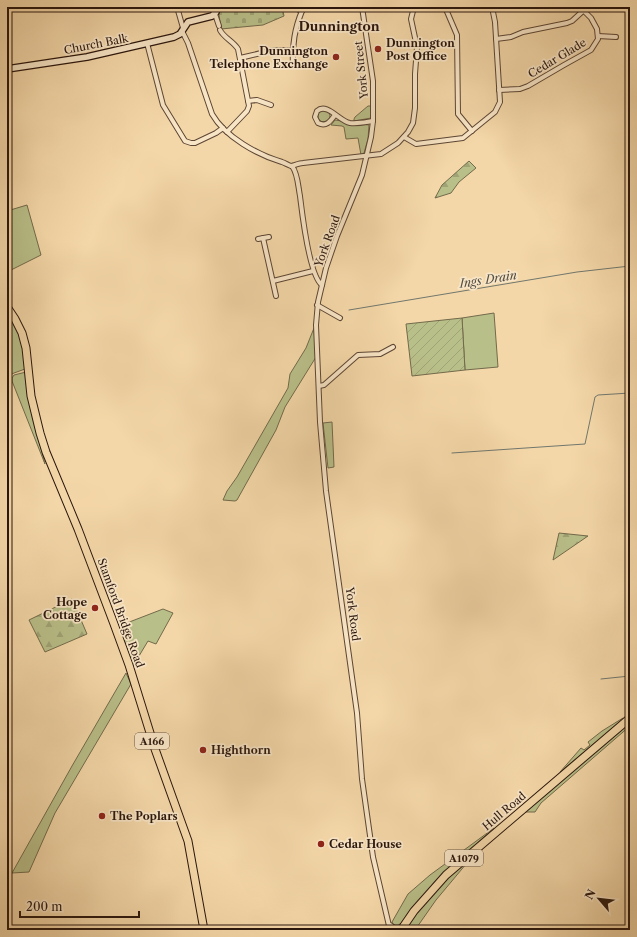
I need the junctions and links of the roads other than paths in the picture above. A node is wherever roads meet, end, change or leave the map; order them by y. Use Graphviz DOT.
graph roads {
  1 [pos="177,7"];
  2 [pos="216,7"];
  3 [pos="362,7"];
  4 [pos="416,7"];
  5 [pos="445,7"];
  6 [pos="492,7"];
  7 [pos="582,9"];
  8 [pos="302,10"];
  9 [pos="215,14"];
  10 [pos="183,30"];
  11 [pos="598,36"];
  12 [pos="616,37"];
  13 [pos="496,39"];
  14 [pos="147,43"];
  15 [pos="292,50"];
  16 [pos="240,58"];
  17 [pos="293,66"];
  18 [pos="7,69"];
  19 [pos="500,90"];
  20 [pos="248,101"];
  21 [pos="271,105"];
  22 [pos="335,115"];
  23 [pos="373,121"];
  24 [pos="225,130"];
  25 [pos="472,131"];
  26 [pos="404,137"];
  27 [pos="368,155"];
  28 [pos="292,166"];
  29 [pos="269,237"];
  30 [pos="263,238"];
  31 [pos="258,239"];
  32 [pos="313,271"];
  33 [pos="273,281"];
  34 [pos="322,285"];
  35 [pos="276,296"];
  36 [pos="318,305"];
  37 [pos="7,307"];
  38 [pos="340,318"];
  39 [pos="394,347"];
  40 [pos="319,386"];
  41 [pos="630,718"];
  42 [pos="389,922"];
  43 [pos="204,930"];
  44 [pos="390,930"];
  45 [pos="397,930"];
  46 [pos="401,930"];
  1 -- 10 [label="street"];
  2 -- 9 [label="street"];
  3 -- 23 [label="street, York Street"];
  4 -- 26 [label="street"];
  5 -- 25 [label="street"];
  6 -- 13 [label="street"];
  7 -- 11 [label="street, Cedar Glade"];
  7 -- 13 [label="street"];
  8 -- 15 [label="street"];
  9 -- 10 [label="street, Church Balk"];
  9 -- 16 [label="street"];
  10 -- 14 [label="street, Church Balk"];
  10 -- 24 [label="street"];
  11 -- 12 [label="street, Cedar Glade"];
  11 -- 19 [label="street, Cedar Glade"];
  13 -- 19 [label="street"];
  14 -- 18 [label="street, Church Balk"];
  14 -- 24 [label="street"];
  15 -- 16 [label="street"];
  15 -- 17 [label="street"];
  16 -- 20 [label="street"];
  19 -- 25 [label="street"];
  20 -- 21 [label="street"];
  20 -- 24 [label="street"];
  22 -- 22 [label="street"];
  22 -- 23 [label="street"];
  23 -- 27 [label="street, York Street"];
  24 -- 28 [label="street"];
  25 -- 26 [label="street"];
  26 -- 27 [label="street"];
  27 -- 28 [label="street"];
  27 -- 34 [label="street, York Road"];
  28 -- 32 [label="street"];
  29 -- 30 [label="street"];
  30 -- 31 [label="street"];
  30 -- 33 [label="street"];
  32 -- 33 [label="street"];
  32 -- 34 [label="street"];
  33 -- 35 [label="street"];
  34 -- 36 [label="street, York Road"];
  36 -- 38 [label="street"];
  36 -- 40 [label="street, York Road"];
  37 -- 43 [label="highway, Stamford Bridge Road / A166"];
  39 -- 40 [label="street"];
  40 -- 42 [label="street, York Road"];
  41 -- 46 [label="highway, Hull Road / A1079"];
  42 -- 44 [label="street"];
  42 -- 45 [label="street"];
}
